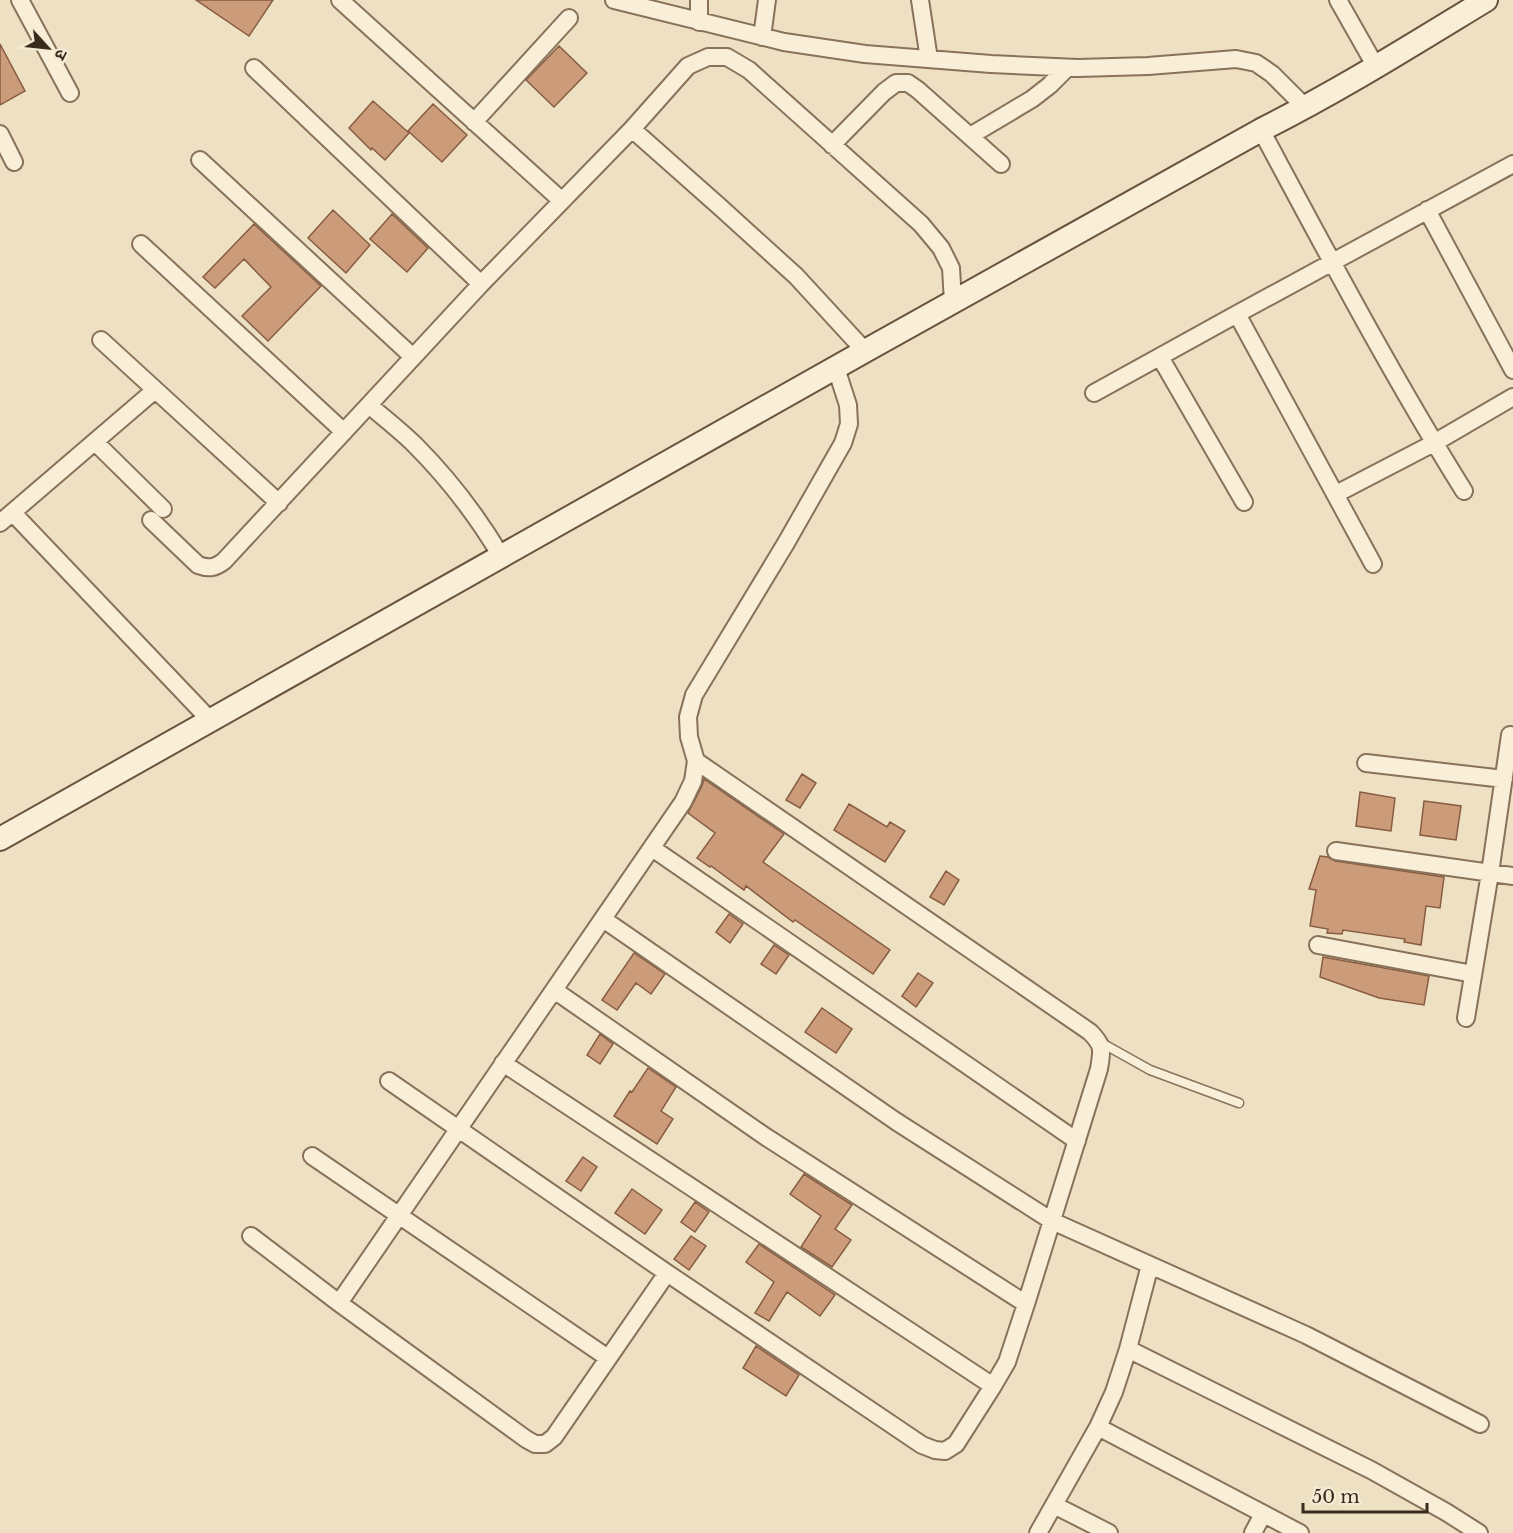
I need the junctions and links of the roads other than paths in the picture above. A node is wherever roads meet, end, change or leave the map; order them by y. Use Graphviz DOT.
graph roads {
  1 [pos="20,0"];
  2 [pos="340,0"];
  3 [pos="614,0"];
  4 [pos="699,0"];
  5 [pos="767,0"];
  6 [pos="920,0"];
  7 [pos="1338,0"];
  8 [pos="1486,0"];
  9 [pos="569,18"];
  10 [pos="699,22"];
  11 [pos="762,37"];
  12 [pos="929,59"];
  13 [pos="1376,67"];
  14 [pos="254,68"];
  15 [pos="1067,68"];
  16 [pos="70,93"];
  17 [pos="1305,107"];
  18 [pos="474,122"];
  19 [pos="632,129"];
  20 [pos="1261,130"];
  21 [pos="0,134"];
  22 [pos="970,136"];
  23 [pos="832,145"];
  24 [pos="200,160"];
  25 [pos="14,162"];
  26 [pos="1001,164"];
  27 [pos="1513,164"];
  28 [pos="562,201"];
  29 [pos="1427,210"];
  30 [pos="141,244"];
  31 [pos="1332,262"];
  32 [pos="481,284"];
  33 [pos="953,302"];
  34 [pos="1237,314"];
  35 [pos="101,340"];
  36 [pos="865,351"];
  37 [pos="413,357"];
  38 [pos="1160,357"];
  39 [pos="836,368"];
  40 [pos="1513,370"];
  41 [pos="155,390"];
  42 [pos="1094,393"];
  43 [pos="1513,397"];
  44 [pos="369,405"];
  45 [pos="344,432"];
  46 [pos="95,442"];
  47 [pos="1434,443"];
  48 [pos="1464,491"];
  49 [pos="1336,494"];
  50 [pos="279,502"];
  51 [pos="1244,502"];
  52 [pos="6,518"];
  53 [pos="491,540"];
  54 [pos="1373,564"];
  55 [pos="204,713"];
  56 [pos="1510,735"];
  57 [pos="696,761"];
  58 [pos="1366,763"];
  59 [pos="1504,779"];
  60 [pos="0,839"];
  61 [pos="652,848"];
  62 [pos="1336,851"];
  63 [pos="1490,873"];
  64 [pos="1513,876"];
  65 [pos="603,919"];
  66 [pos="1318,945"];
  67 [pos="1473,974"];
  68 [pos="554,990"];
  69 [pos="1466,1018"];
  70 [pos="1100,1042"];
  71 [pos="503,1063"];
  72 [pos="389,1081"];
  73 [pos="1239,1103"];
  74 [pos="458,1129"];
  75 [pos="1077,1141"];
  76 [pos="312,1156"];
  77 [pos="399,1216"];
  78 [pos="1052,1221"];
  79 [pos="251,1236"];
  80 [pos="1150,1265"];
  81 [pos="667,1273"];
  82 [pos="339,1303"];
  83 [pos="1026,1304"];
  84 [pos="1128,1349"];
  85 [pos="608,1358"];
  86 [pos="993,1386"];
  87 [pos="1480,1424"];
  88 [pos="1098,1427"];
  89 [pos="1054,1505"];
  90 [pos="1263,1514"];
  91 [pos="1038,1533"];
  92 [pos="1109,1533"];
  93 [pos="1253,1533"];
  94 [pos="1300,1533"];
  95 [pos="1479,1533"];
  1 -- 16 [label="street"];
  2 -- 18 [label="street"];
  3 -- 10 [label="street"];
  4 -- 10 [label="street"];
  5 -- 11 [label="street"];
  6 -- 12 [label="street"];
  7 -- 13 [label="street"];
  8 -- 13 [label="street"];
  9 -- 18 [label="street"];
  10 -- 11 [label="street"];
  11 -- 12 [label="street"];
  12 -- 15 [label="street"];
  13 -- 17 [label="street"];
  14 -- 32 [label="street"];
  15 -- 17 [label="street"];
  15 -- 22 [label="street"];
  17 -- 20 [label="street"];
  18 -- 28 [label="street"];
  19 -- 23 [label="street"];
  19 -- 28 [label="street"];
  19 -- 36 [label="street"];
  20 -- 31 [label="street"];
  20 -- 33 [label="street"];
  21 -- 25 [label="street"];
  22 -- 23 [label="street"];
  22 -- 26 [label="street"];
  23 -- 33 [label="street"];
  24 -- 37 [label="street"];
  27 -- 29 [label="street"];
  28 -- 32 [label="street"];
  29 -- 31 [label="street"];
  29 -- 40 [label="street"];
  30 -- 45 [label="street"];
  31 -- 34 [label="street"];
  31 -- 47 [label="street"];
  32 -- 37 [label="street"];
  33 -- 36 [label="street"];
  34 -- 38 [label="street"];
  34 -- 49 [label="street"];
  35 -- 41 [label="street"];
  36 -- 39 [label="street"];
  37 -- 44 [label="street"];
  38 -- 42 [label="street"];
  38 -- 51 [label="street"];
  39 -- 53 [label="street"];
  39 -- 57 [label="street"];
  41 -- 46 [label="street"];
  41 -- 50 [label="street"];
  43 -- 47 [label="street"];
  44 -- 45 [label="street"];
  44 -- 53 [label="street"];
  45 -- 50 [label="street"];
  46 -- 50 [label="street"];
  46 -- 52 [label="street"];
  47 -- 48 [label="street"];
  47 -- 49 [label="street"];
  49 -- 54 [label="street"];
  52 -- 55 [label="street"];
  53 -- 55 [label="street"];
  55 -- 60 [label="street"];
  56 -- 59 [label="street"];
  57 -- 61 [label="street"];
  57 -- 70 [label="street"];
  58 -- 59 [label="street"];
  59 -- 63 [label="street"];
  61 -- 65 [label="street"];
  61 -- 75 [label="street"];
  62 -- 63 [label="street"];
  63 -- 64 [label="street"];
  63 -- 67 [label="street"];
  65 -- 68 [label="street"];
  65 -- 78 [label="street"];
  66 -- 67 [label="street"];
  67 -- 69 [label="street"];
  68 -- 71 [label="street"];
  68 -- 83 [label="street"];
  70 -- 73 [label="lane"];
  70 -- 75 [label="street"];
  71 -- 74 [label="street"];
  71 -- 86 [label="street"];
  72 -- 74 [label="street"];
  74 -- 77 [label="street"];
  74 -- 81 [label="street"];
  75 -- 78 [label="street"];
  76 -- 77 [label="street"];
  77 -- 82 [label="street"];
  77 -- 85 [label="street"];
  78 -- 80 [label="street"];
  78 -- 83 [label="street"];
  79 -- 82 [label="street"];
  80 -- 84 [label="street"];
  80 -- 87 [label="street"];
  81 -- 85 [label="street"];
  81 -- 86 [label="street"];
  82 -- 85 [label="street"];
  83 -- 86 [label="street"];
  84 -- 88 [label="street"];
  84 -- 95 [label="street"];
  88 -- 89 [label="street"];
  88 -- 90 [label="street"];
  89 -- 91 [label="street"];
  89 -- 92 [label="street"];
  90 -- 93 [label="street"];
  90 -- 94 [label="street"];
}
